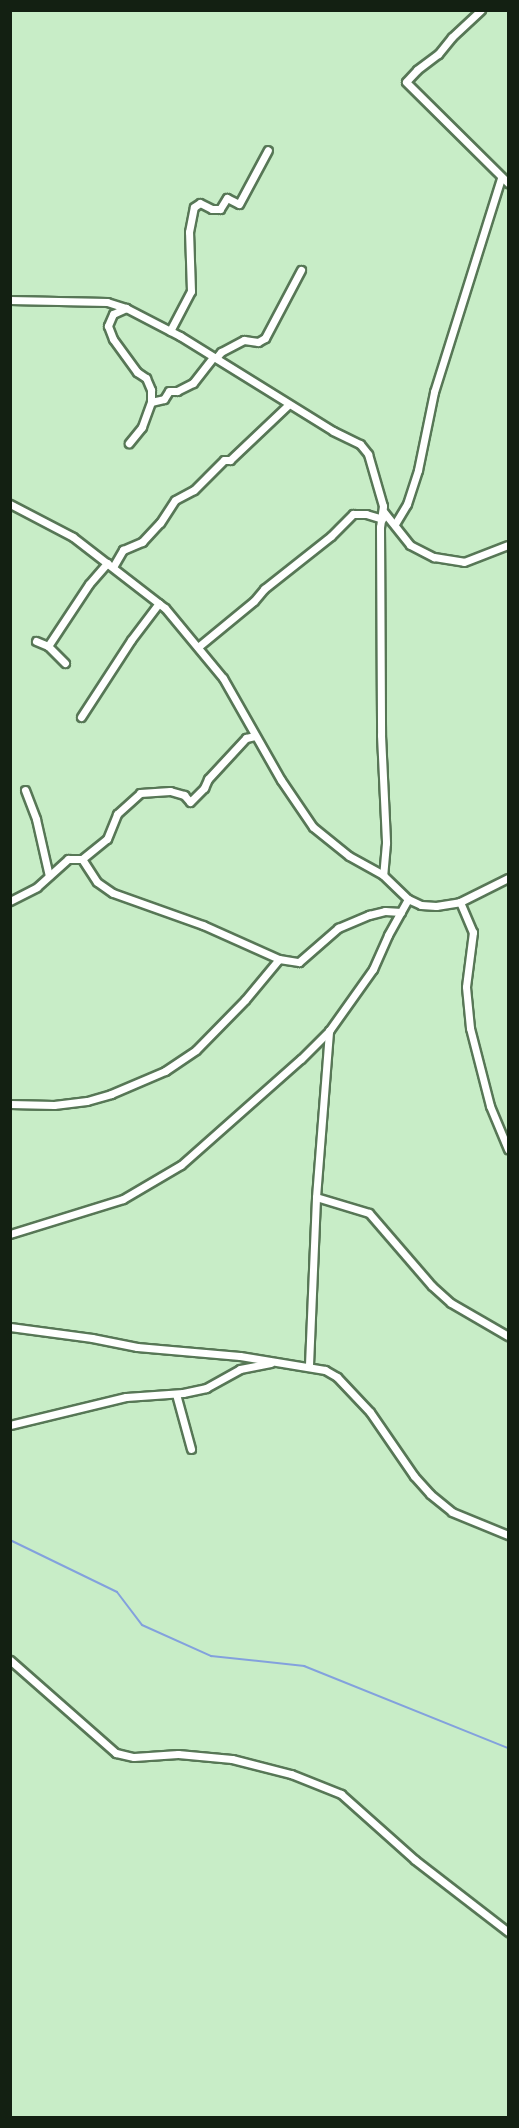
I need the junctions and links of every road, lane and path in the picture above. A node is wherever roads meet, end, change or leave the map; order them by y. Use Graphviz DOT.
graph roads {
  1 [pos="481,10"];
  2 [pos="268,150"];
  3 [pos="501,178"];
  4 [pos="508,183"];
  5 [pos="301,270"];
  6 [pos="10,300"];
  7 [pos="126,308"];
  8 [pos="170,331"];
  9 [pos="215,357"];
  10 [pos="151,402"];
  11 [pos="288,405"];
  12 [pos="129,443"];
  13 [pos="10,504"];
  14 [pos="383,515"];
  15 [pos="394,524"];
  16 [pos="508,545"];
  17 [pos="110,565"];
  18 [pos="159,603"];
  19 [pos="36,641"];
  20 [pos="48,646"];
  21 [pos="198,647"];
  22 [pos="65,663"];
  23 [pos="81,717"];
  24 [pos="255,736"];
  25 [pos="25,790"];
  26 [pos="82,859"];
  27 [pos="383,875"];
  28 [pos="49,876"];
  29 [pos="508,878"];
  30 [pos="408,899"];
  31 [pos="10,901"];
  32 [pos="460,902"];
  33 [pos="401,912"];
  34 [pos="279,959"];
  35 [pos="329,1031"];
  36 [pos="10,1104"];
  37 [pos="508,1149"];
  38 [pos="316,1197"];
  39 [pos="10,1234"];
  40 [pos="10,1327"];
  41 [pos="508,1336"];
  42 [pos="306,1365"];
  43 [pos="176,1394"];
  44 [pos="10,1425"];
  45 [pos="191,1449"];
  46 [pos="508,1535"];
  47 [pos="10,1660"];
  48 [pos="508,1932"];
  1 -- 3 [label="street"];
  2 -- 8 [label="street"];
  3 -- 4 [label="street"];
  3 -- 15 [label="street"];
  5 -- 9 [label="street"];
  6 -- 7 [label="street"];
  7 -- 8 [label="street"];
  7 -- 10 [label="street"];
  8 -- 9 [label="street"];
  9 -- 10 [label="street"];
  9 -- 11 [label="street"];
  10 -- 12 [label="street"];
  11 -- 14 [label="street"];
  11 -- 17 [label="street"];
  13 -- 17 [label="street"];
  14 -- 15 [label="street"];
  14 -- 21 [label="street"];
  14 -- 27 [label="street"];
  15 -- 16 [label="street"];
  17 -- 18 [label="street"];
  17 -- 20 [label="street"];
  18 -- 21 [label="street"];
  18 -- 23 [label="street"];
  19 -- 20 [label="street"];
  20 -- 22 [label="street"];
  21 -- 24 [label="street"];
  24 -- 26 [label="street"];
  24 -- 27 [label="street"];
  25 -- 28 [label="street"];
  26 -- 28 [label="street"];
  26 -- 34 [label="street"];
  27 -- 30 [label="street"];
  28 -- 31 [label="street"];
  29 -- 32 [label="street"];
  30 -- 32 [label="street"];
  30 -- 33 [label="street"];
  32 -- 37 [label="street"];
  33 -- 34 [label="street"];
  33 -- 35 [label="street"];
  34 -- 36 [label="street"];
  35 -- 38 [label="street"];
  35 -- 39 [label="street"];
  38 -- 41 [label="street"];
  38 -- 42 [label="street"];
  40 -- 42 [label="street"];
  42 -- 43 [label="street"];
  42 -- 46 [label="street"];
  43 -- 44 [label="street"];
  43 -- 45 [label="street"];
  47 -- 48 [label="street"];
}
